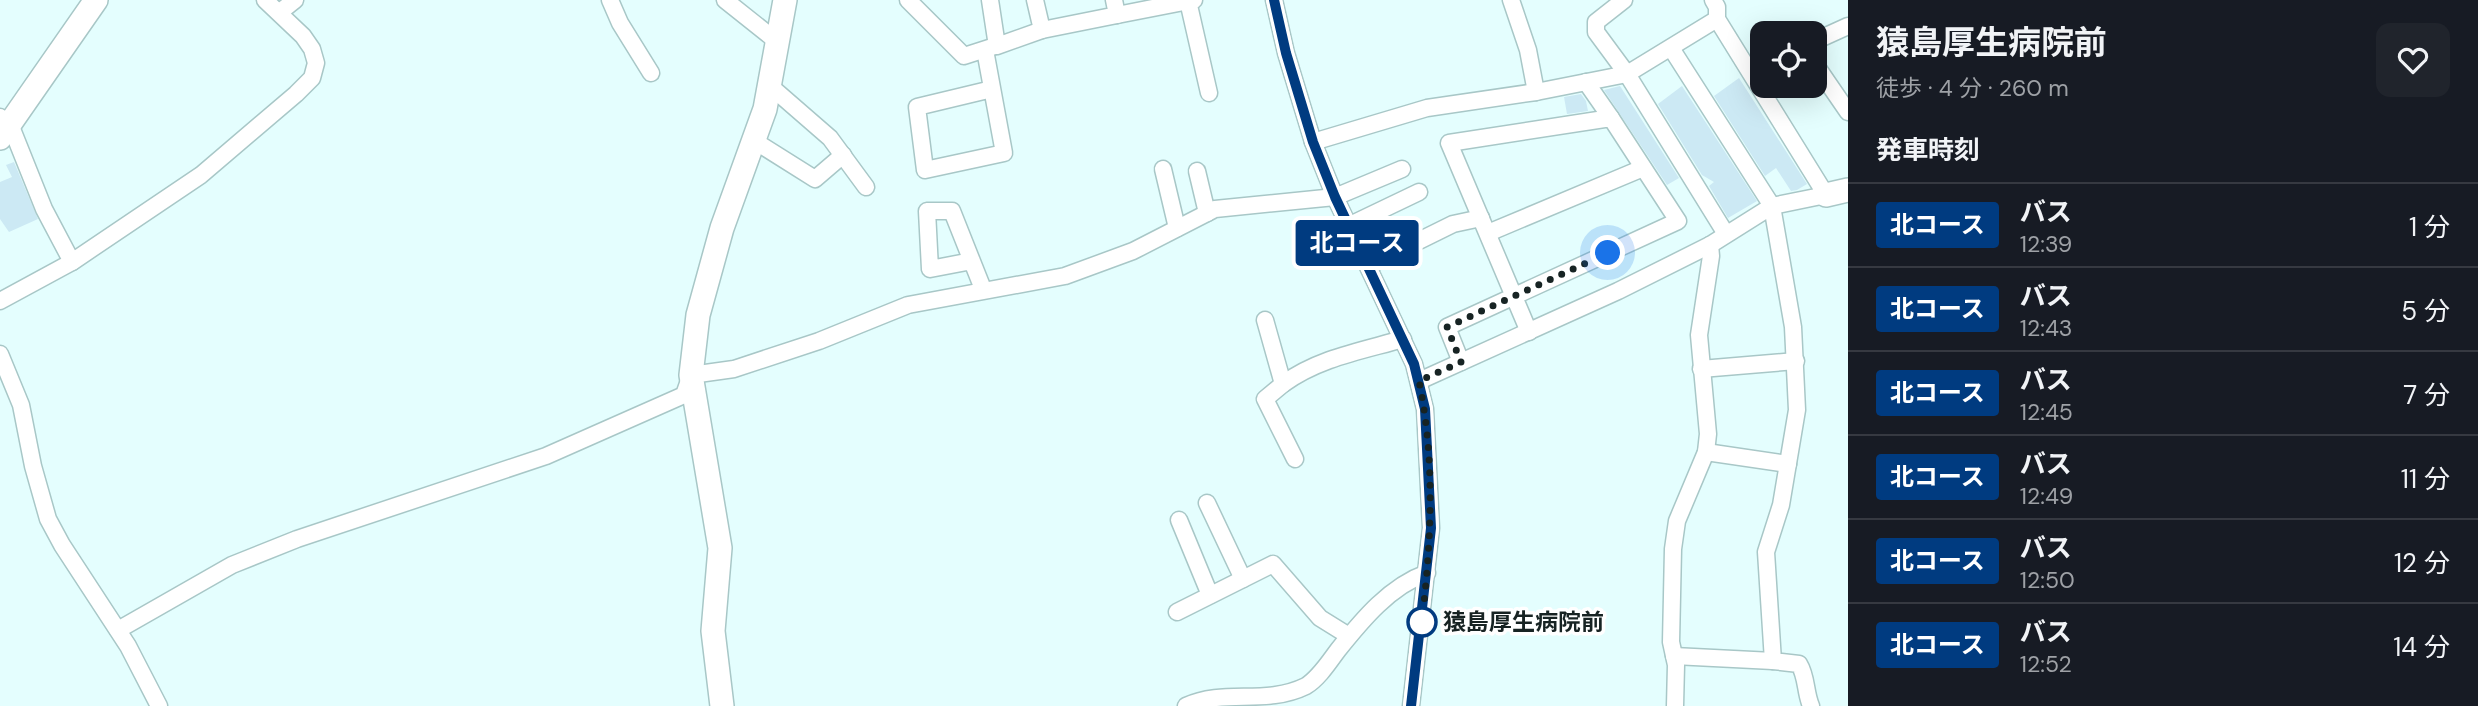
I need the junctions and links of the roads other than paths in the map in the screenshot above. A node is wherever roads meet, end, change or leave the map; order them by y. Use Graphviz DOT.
graph roads {
  1 [pos="96,0"];
  2 [pos="265,0"];
  3 [pos="295,0"];
  4 [pos="610,0"];
  5 [pos="725,0"];
  6 [pos="785,0"];
  7 [pos="908,0"];
  8 [pos="990,0"];
  9 [pos="1035,0"];
  10 [pos="1274,0"];
  11 [pos="1511,0"];
  12 [pos="1624,0"];
  13 [pos="1713,0"];
  14 [pos="1191,1"];
  15 [pos="1115,8"];
  16 [pos="280,12"];
  17 [pos="1717,19"];
  18 [pos="1848,26"];
  19 [pos="1042,30"];
  20 [pos="1827,36"];
  21 [pos="779,43"];
  22 [pos="991,48"];
  23 [pos="1671,48"];
  24 [pos="651,73"];
  25 [pos="1627,74"];
  26 [pos="1827,81"];
  27 [pos="1587,82"];
  28 [pos="769,85"];
  29 [pos="992,89"];
  30 [pos="1536,92"];
  31 [pos="1209,93"];
  32 [pos="1848,112"];
  33 [pos="1611,118"];
  34 [pos="3,126"];
  35 [pos="753,140"];
  36 [pos="1313,142"];
  37 [pos="843,155"];
  38 [pos="1643,168"];
  39 [pos="1163,169"];
  40 [pos="1402,169"];
  41 [pos="1197,171"];
  42 [pos="866,187"];
  43 [pos="1419,192"];
  44 [pos="1837,192"];
  45 [pos="1335,197"];
  46 [pos="1772,206"];
  47 [pos="1207,213"];
  48 [pos="1348,226"];
  49 [pos="1485,226"];
  50 [pos="1177,228"];
  51 [pos="1726,234"];
  52 [pos="1710,245"];
  53 [pos="972,261"];
  54 [pos="72,262"];
  55 [pos="1368,266"];
  56 [pos="984,289"];
  57 [pos="1515,295"];
  58 [pos="0,301"];
  59 [pos="1265,320"];
  60 [pos="1529,332"];
  61 [pos="1404,339"];
  62 [pos="0,354"];
  63 [pos="1796,361"];
  64 [pos="1461,362"];
  65 [pos="1701,369"];
  66 [pos="691,375"];
  67 [pos="1419,381"];
  68 [pos="1283,384"];
  69 [pos="1706,452"];
  70 [pos="1295,459"];
  71 [pos="1788,464"];
  72 [pos="1207,502"];
  73 [pos="1179,520"];
  74 [pos="1427,573"];
  75 [pos="1243,579"];
  76 [pos="1210,596"];
  77 [pos="1177,612"];
  78 [pos="118,630"];
  79 [pos="1349,636"];
  80 [pos="1674,656"];
  81 [pos="1773,661"];
  82 [pos="159,706"];
  83 [pos="722,706"];
  84 [pos="1186,706"];
  85 [pos="1411,706"];
  86 [pos="1675,706"];
  87 [pos="1811,706"];
  1 -- 34 [label="street"];
  2 -- 16 [label="street"];
  3 -- 16 [label="street"];
  4 -- 24 [label="street"];
  5 -- 21 [label="street"];
  6 -- 21 [label="street"];
  7 -- 22 [label="street"];
  8 -- 22 [label="street"];
  9 -- 19 [label="street"];
  10 -- 36 [label="street"];
  11 -- 30 [label="street"];
  12 -- 25 [label="street"];
  13 -- 17 [label="street"];
  14 -- 15 [label="street"];
  14 -- 31 [label="street"];
  15 -- 19 [label="street"];
  16 -- 54 [label="street"];
  17 -- 23 [label="street"];
  17 -- 44 [label="street"];
  18 -- 20 [label="street"];
  19 -- 22 [label="street"];
  21 -- 28 [label="street"];
  22 -- 29 [label="street"];
  23 -- 25 [label="street"];
  23 -- 46 [label="street"];
  25 -- 27 [label="street"];
  25 -- 51 [label="street"];
  26 -- 32 [label="street"];
  27 -- 30 [label="street"];
  27 -- 33 [label="street"];
  28 -- 35 [label="street"];
  28 -- 37 [label="street"];
  29 -- 29 [label="street"];
  30 -- 36 [label="street"];
  33 -- 38 [label="street"];
  33 -- 49 [label="street"];
  34 -- 54 [label="street"];
  35 -- 37 [label="street"];
  35 -- 66 [label="street"];
  36 -- 45 [label="street"];
  37 -- 42 [label="street"];
  38 -- 49 [label="street"];
  38 -- 57 [label="street"];
  39 -- 50 [label="street"];
  40 -- 45 [label="street"];
  41 -- 47 [label="street"];
  43 -- 48 [label="street"];
  44 -- 46 [label="street"];
  45 -- 47 [label="street"];
  45 -- 48 [label="street"];
  46 -- 51 [label="street"];
  46 -- 63 [label="street"];
  47 -- 50 [label="street"];
  48 -- 55 [label="street"];
  49 -- 55 [label="street"];
  49 -- 57 [label="street"];
  50 -- 56 [label="street"];
  51 -- 52 [label="street"];
  52 -- 60 [label="street"];
  52 -- 65 [label="street"];
  53 -- 56 [label="street"];
  54 -- 58 [label="street"];
  55 -- 61 [label="street"];
  56 -- 66 [label="street"];
  57 -- 60 [label="street"];
  57 -- 64 [label="street"];
  59 -- 68 [label="street"];
  60 -- 64 [label="street"];
  61 -- 67 [label="street"];
  61 -- 68 [label="street"];
  62 -- 78 [label="street"];
  63 -- 65 [label="street"];
  63 -- 71 [label="street"];
  64 -- 67 [label="street"];
  65 -- 69 [label="street"];
  66 -- 78 [label="street"];
  66 -- 83 [label="street"];
  67 -- 74 [label="street"];
  68 -- 70 [label="street"];
  69 -- 71 [label="street"];
  69 -- 80 [label="street"];
  71 -- 81 [label="street"];
  72 -- 75 [label="street"];
  73 -- 76 [label="street"];
  74 -- 79 [label="street"];
  74 -- 85 [label="street"];
  75 -- 76 [label="street"];
  75 -- 79 [label="street"];
  76 -- 77 [label="street"];
  78 -- 82 [label="street"];
  79 -- 84 [label="street"];
  80 -- 81 [label="street"];
  80 -- 86 [label="street"];
  81 -- 87 [label="street"];
}
